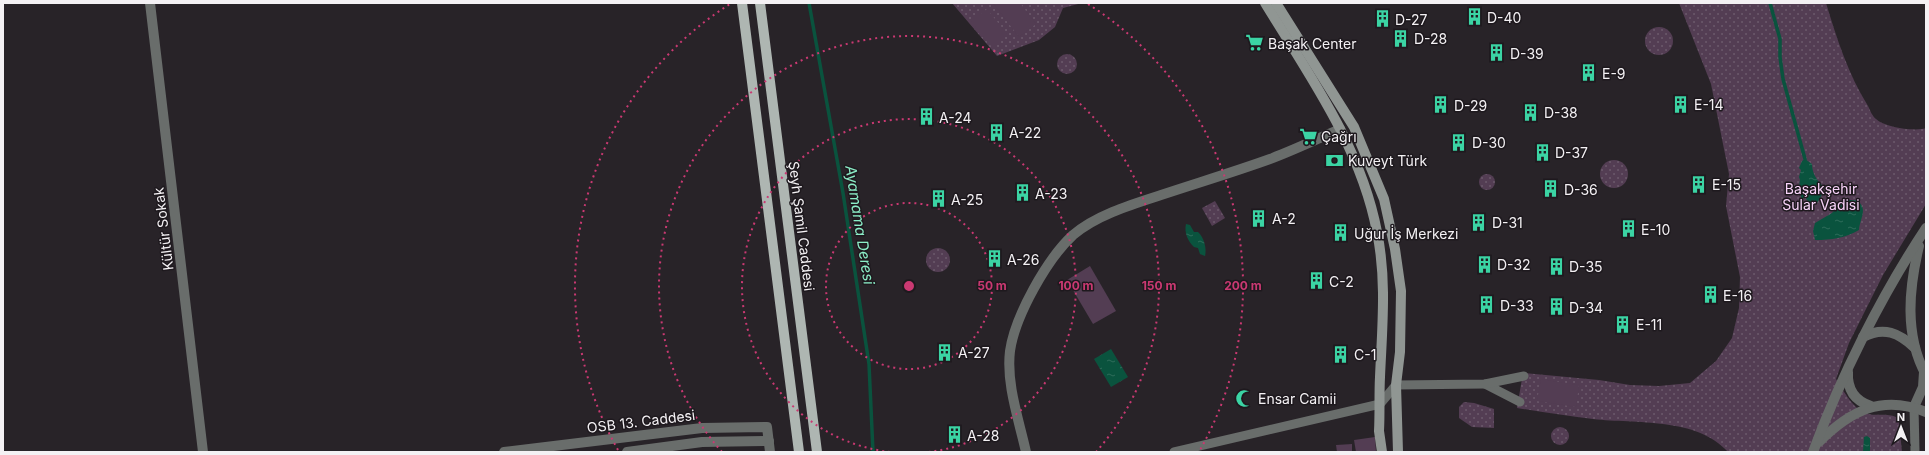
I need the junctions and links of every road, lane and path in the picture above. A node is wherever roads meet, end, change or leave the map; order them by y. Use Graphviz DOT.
graph roads {
  1 [pos="150,3"];
  2 [pos="742,3"];
  3 [pos="760,3"];
  4 [pos="1265,3"];
  5 [pos="1276,3"];
  6 [pos="1340,129"];
  7 [pos="1923,232"];
  8 [pos="1863,337"];
  9 [pos="1915,348"];
  10 [pos="1848,367"];
  11 [pos="1925,373"];
  12 [pos="1524,376"];
  13 [pos="1485,384"];
  14 [pos="1396,385"];
  15 [pos="1520,402"];
  16 [pos="1380,404"];
  17 [pos="1871,406"];
  18 [pos="1914,407"];
  19 [pos="1926,412"];
  20 [pos="769,441"];
  21 [pos="1814,449"];
  22 [pos="203,452"];
  23 [pos="504,452"];
  24 [pos="627,452"];
  25 [pos="770,452"];
  26 [pos="799,452"];
  27 [pos="817,452"];
  28 [pos="1026,452"];
  29 [pos="1174,452"];
  30 [pos="1382,452"];
  31 [pos="1398,452"];
  32 [pos="1915,452"];
  1 -- 22 [label="street, Kültür Sokak"];
  2 -- 26 [label="main road"];
  3 -- 27 [label="main road, Şeyh Şamil Caddesi"];
  4 -- 6 [label="main road"];
  5 -- 14 [label="main road"];
  6 -- 16 [label="main road"];
  6 -- 28 [label="street"];
  7 -- 8 [label="street"];
  7 -- 9 [label="street"];
  8 -- 9 [label="street"];
  8 -- 10 [label="street"];
  9 -- 11 [label="street"];
  10 -- 17 [label="street"];
  10 -- 21 [label="street"];
  11 -- 18 [label="street"];
  12 -- 13 [label="street"];
  13 -- 14 [label="street"];
  13 -- 15 [label="street"];
  14 -- 16 [label="street"];
  14 -- 31 [label="main road"];
  16 -- 29 [label="street"];
  16 -- 30 [label="main road"];
  17 -- 18 [label="street"];
  17 -- 21 [label="street"];
  18 -- 19 [label="street"];
  18 -- 32 [label="street"];
  20 -- 23 [label="street, OSB 13. Caddesi"];
  20 -- 24 [label="street, OSB 13. Caddesi"];
  20 -- 25 [label="street, OSB 13. Caddesi"];
}
